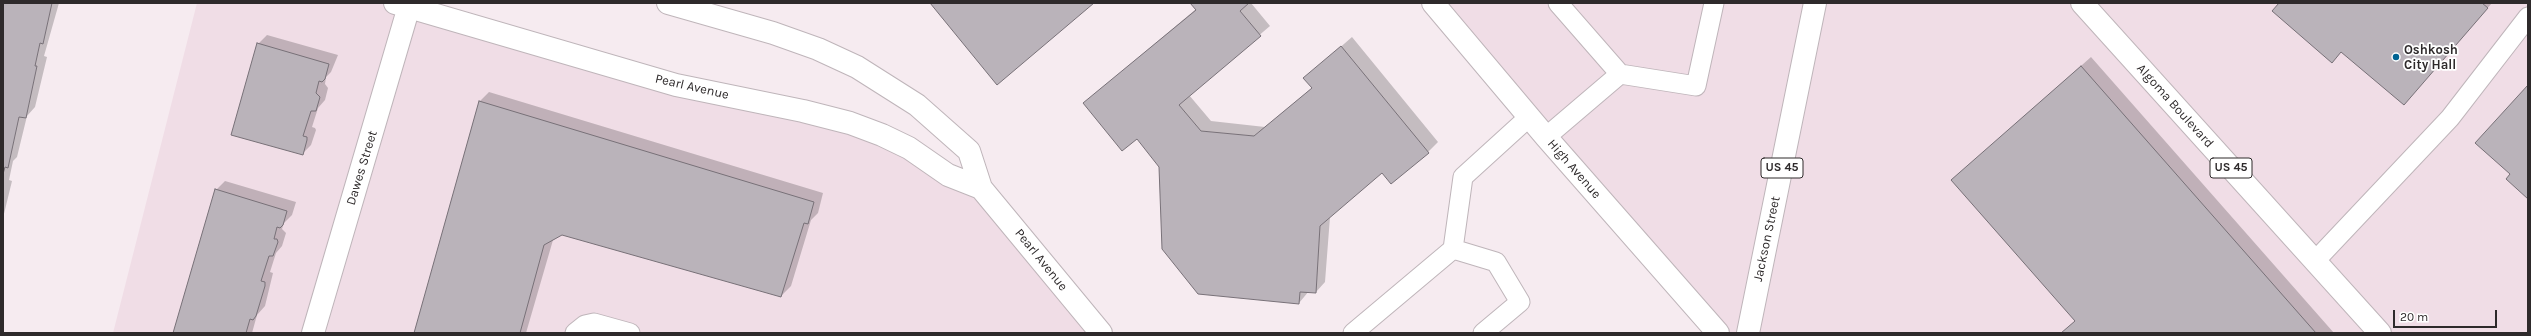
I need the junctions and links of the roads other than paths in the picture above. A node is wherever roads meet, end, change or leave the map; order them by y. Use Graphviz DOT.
graph roads {
  1 [pos="668,3"];
  2 [pos="1433,3"];
  3 [pos="1558,3"];
  4 [pos="1714,3"];
  5 [pos="1815,3"];
  6 [pos="405,4"];
  7 [pos="2084,4"];
  8 [pos="2528,17"];
  9 [pos="1620,74"];
  10 [pos="1529,117"];
  11 [pos="1546,137"];
  12 [pos="981,188"];
  13 [pos="1453,249"];
  14 [pos="2315,261"];
  15 [pos="312,333"];
  16 [pos="575,333"];
  17 [pos="630,333"];
  18 [pos="1101,333"];
  19 [pos="1353,333"];
  20 [pos="1483,333"];
  21 [pos="1718,333"];
  22 [pos="1748,333"];
  23 [pos="2380,333"];
  1 -- 12 [label="street, Pearl Avenue"];
  2 -- 10 [label="street, High Avenue"];
  3 -- 9 [label="lane"];
  4 -- 9 [label="lane"];
  5 -- 22 [label="street, Jackson Street / US 45"];
  6 -- 12 [label="street, Pearl Avenue"];
  6 -- 15 [label="street, Dawes Street"];
  7 -- 14 [label="street, Algoma Boulevard / US 45"];
  8 -- 14 [label="lane"];
  9 -- 11 [label="lane"];
  10 -- 11 [label="street, High Avenue"];
  10 -- 13 [label="lane"];
  11 -- 21 [label="street, High Avenue"];
  12 -- 18 [label="street, Pearl Avenue"];
  13 -- 19 [label="lane"];
  13 -- 20 [label="lane"];
  14 -- 23 [label="street, Algoma Boulevard / US 45"];
  16 -- 17 [label="lane"];
}
